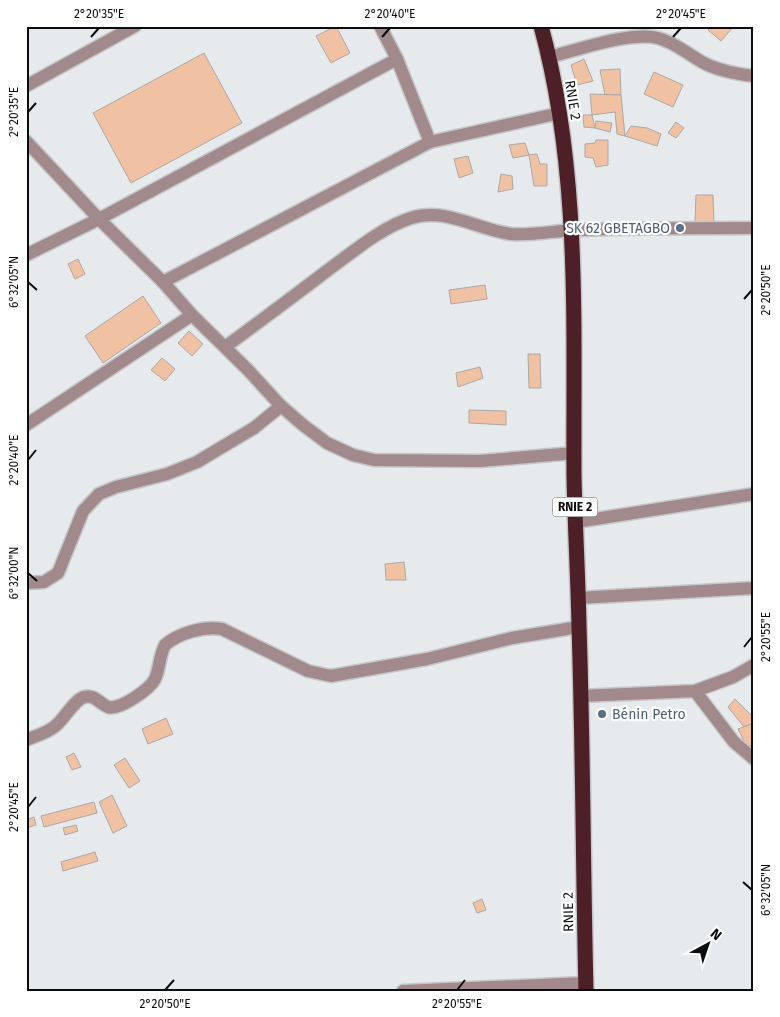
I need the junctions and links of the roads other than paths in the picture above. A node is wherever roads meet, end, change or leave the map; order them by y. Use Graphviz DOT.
graph roads {
  1 [pos="135,26"];
  2 [pos="380,26"];
  3 [pos="541,26"];
  4 [pos="549,57"];
  5 [pos="397,59"];
  6 [pos="754,76"];
  7 [pos="26,86"];
  8 [pos="560,114"];
  9 [pos="26,142"];
  10 [pos="430,142"];
  11 [pos="99,220"];
  12 [pos="754,228"];
  13 [pos="571,230"];
  14 [pos="26,255"];
  15 [pos="163,282"];
  16 [pos="192,314"];
  17 [pos="225,347"];
  18 [pos="281,406"];
  19 [pos="26,425"];
  20 [pos="574,453"];
  21 [pos="754,494"];
  22 [pos="576,522"];
  23 [pos="26,583"];
  24 [pos="754,588"];
  25 [pos="578,598"];
  26 [pos="579,627"];
  27 [pos="752,670"];
  28 [pos="695,691"];
  29 [pos="580,696"];
  30 [pos="26,740"];
  31 [pos="754,759"];
  32 [pos="586,987"];
  33 [pos="403,991"];
  1 -- 7 [label="street"];
  2 -- 5 [label="street"];
  3 -- 4 [label="highway, RNIE 2 / RNIE 2"];
  4 -- 6 [label="street"];
  4 -- 8 [label="highway, RNIE 2 / RNIE 2"];
  5 -- 10 [label="street"];
  5 -- 11 [label="street"];
  8 -- 10 [label="street"];
  8 -- 13 [label="highway, RNIE 2 / RNIE 2"];
  9 -- 11 [label="street"];
  10 -- 15 [label="street"];
  11 -- 14 [label="street"];
  11 -- 15 [label="street"];
  12 -- 13 [label="street"];
  13 -- 17 [label="street"];
  13 -- 20 [label="highway, RNIE 2 / RNIE 2"];
  15 -- 16 [label="street"];
  16 -- 17 [label="street"];
  16 -- 19 [label="street"];
  17 -- 18 [label="street"];
  18 -- 20 [label="street"];
  18 -- 23 [label="street"];
  20 -- 22 [label="highway, RNIE 2 / RNIE 2"];
  21 -- 22 [label="street"];
  22 -- 25 [label="highway, RNIE 2 / RNIE 2"];
  24 -- 25 [label="street"];
  25 -- 26 [label="highway, RNIE 2 / RNIE 2"];
  26 -- 29 [label="highway, RNIE 2 / RNIE 2"];
  26 -- 30 [label="street"];
  27 -- 28 [label="street"];
  28 -- 29 [label="street"];
  28 -- 31 [label="street"];
  29 -- 32 [label="highway, RNIE 2 / RNIE 2"];
  32 -- 33 [label="street"];
}
